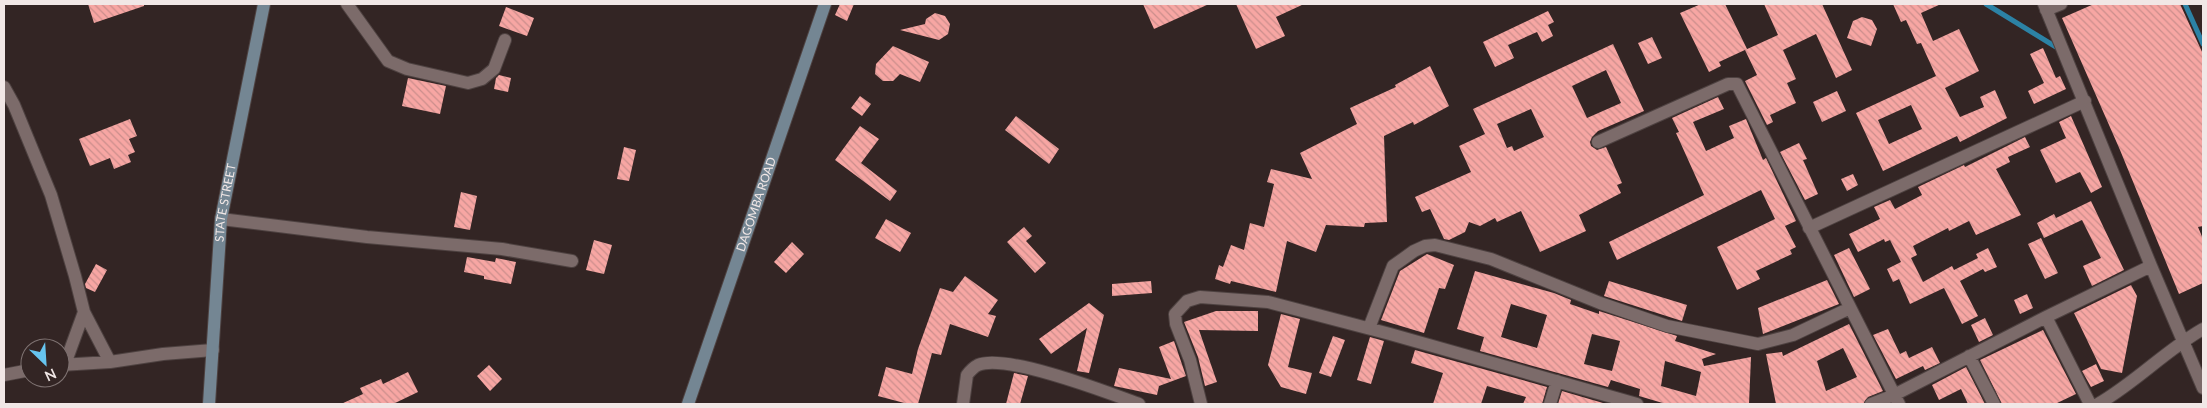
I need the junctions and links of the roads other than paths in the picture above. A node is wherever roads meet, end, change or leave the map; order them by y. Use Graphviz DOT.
graph roads {
  1 [pos="264,4"];
  2 [pos="347,4"];
  3 [pos="824,4"];
  4 [pos="2061,4"];
  5 [pos="2045,7"];
  6 [pos="505,40"];
  7 [pos="4,87"];
  8 [pos="2085,101"];
  9 [pos="1598,142"];
  10 [pos="222,219"];
  11 [pos="1809,228"];
  12 [pos="572,261"];
  13 [pos="2151,266"];
  14 [pos="1850,308"];
  15 [pos="84,312"];
  16 [pos="2046,317"];
  17 [pos="1368,328"];
  18 [pos="2203,329"];
  19 [pos="2184,340"];
  20 [pos="70,346"];
  21 [pos="213,350"];
  22 [pos="1969,356"];
  23 [pos="110,362"];
  24 [pos="70,364"];
  25 [pos="20,372"];
  26 [pos="4,375"];
  27 [pos="1556,381"];
  28 [pos="2203,388"];
  29 [pos="1896,400"];
  30 [pos="209,404"];
  31 [pos="688,404"];
  32 [pos="963,404"];
  33 [pos="1139,404"];
  34 [pos="1201,404"];
  35 [pos="1550,404"];
  36 [pos="1636,404"];
  37 [pos="1872,404"];
  38 [pos="1994,404"];
  39 [pos="2090,404"];
  40 [pos="2098,404"];
  1 -- 10 [label="street, STATE STREET"];
  2 -- 6 [label="street"];
  3 -- 31 [label="street, DAGOMBA ROAD"];
  4 -- 5 [label="street"];
  5 -- 8 [label="street"];
  7 -- 15 [label="street"];
  8 -- 11 [label="street"];
  8 -- 13 [label="street"];
  9 -- 11 [label="street"];
  10 -- 12 [label="street"];
  10 -- 21 [label="street, STATE STREET"];
  11 -- 14 [label="street"];
  13 -- 16 [label="street"];
  13 -- 19 [label="street"];
  14 -- 17 [label="street"];
  14 -- 29 [label="street"];
  15 -- 20 [label="street"];
  15 -- 23 [label="street"];
  16 -- 22 [label="street"];
  16 -- 39 [label="street"];
  17 -- 27 [label="street"];
  17 -- 34 [label="street"];
  18 -- 19 [label="street"];
  19 -- 28 [label="street"];
  19 -- 40 [label="street"];
  21 -- 23 [label="street"];
  21 -- 30 [label="street, STATE STREET"];
  22 -- 29 [label="street"];
  22 -- 38 [label="street"];
  23 -- 24 [label="street"];
  25 -- 26 [label="street"];
  27 -- 35 [label="street"];
  27 -- 36 [label="street"];
  29 -- 37 [label="street"];
  32 -- 33 [label="street"];
}
